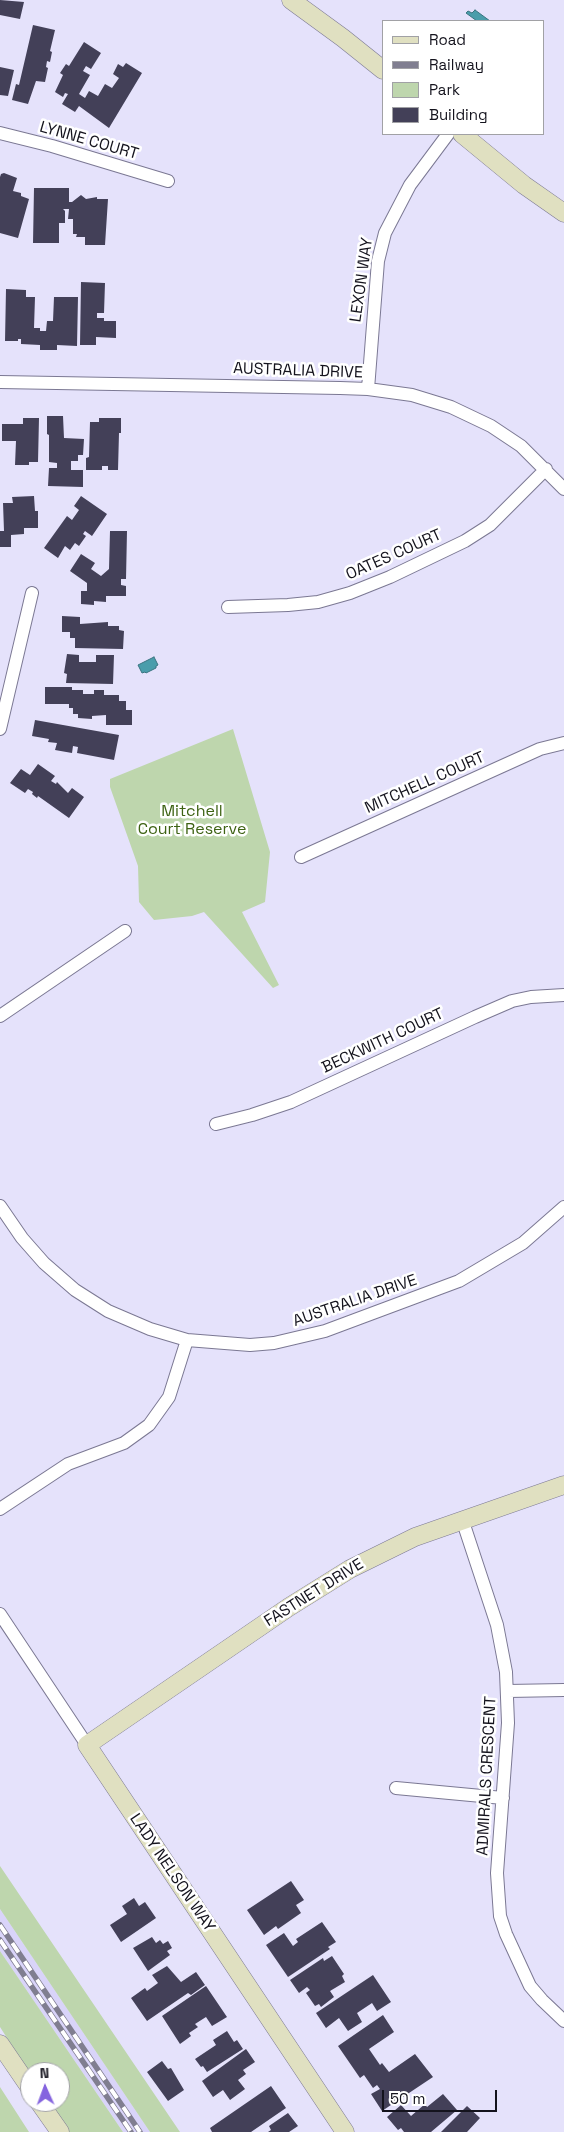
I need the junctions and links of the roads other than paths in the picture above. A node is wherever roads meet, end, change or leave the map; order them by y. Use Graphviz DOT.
graph roads {
  1 [pos="291,0"];
  2 [pos="382,69"];
  3 [pos="0,133"];
  4 [pos="447,135"];
  5 [pos="463,135"];
  6 [pos="168,181"];
  7 [pos="564,213"];
  8 [pos="0,382"];
  9 [pos="368,389"];
  10 [pos="546,469"];
  11 [pos="564,489"];
  12 [pos="32,593"];
  13 [pos="228,606"];
  14 [pos="0,729"];
  15 [pos="564,743"];
  16 [pos="301,858"];
  17 [pos="125,931"];
  18 [pos="564,995"];
  19 [pos="0,1016"];
  20 [pos="216,1124"];
  21 [pos="0,1206"];
  22 [pos="564,1207"];
  23 [pos="187,1340"];
  24 [pos="564,1485"];
  25 [pos="0,1509"];
  26 [pos="462,1520"];
  27 [pos="0,1614"];
  28 [pos="564,1690"];
  29 [pos="508,1691"];
  30 [pos="87,1745"];
  31 [pos="396,1788"];
  32 [pos="503,1798"];
  33 [pos="564,2021"];
  34 [pos="0,2044"];
  35 [pos="20,2073"];
  36 [pos="46,2112"];
  37 [pos="60,2132"];
  38 [pos="345,2132"];
  1 -- 2 [label="street"];
  3 -- 6 [label="street, LYNNE COURT"];
  4 -- 9 [label="street, LEXON WAY"];
  5 -- 7 [label="street"];
  8 -- 9 [label="street, AUSTRALIA DRIVE"];
  9 -- 10 [label="street, AUSTRALIA DRIVE"];
  10 -- 11 [label="street, AUSTRALIA DRIVE"];
  10 -- 13 [label="street, OATES COURT"];
  12 -- 14 [label="street"];
  15 -- 16 [label="street, MITCHELL COURT"];
  17 -- 19 [label="street"];
  18 -- 20 [label="street, BECKWITH COURT"];
  21 -- 23 [label="street, AUSTRALIA DRIVE"];
  22 -- 23 [label="street, AUSTRALIA DRIVE"];
  23 -- 25 [label="street"];
  24 -- 26 [label="street, FASTNET DRIVE"];
  26 -- 29 [label="street, ADMIRALS CRESCENT"];
  26 -- 30 [label="street, FASTNET DRIVE"];
  27 -- 30 [label="street, LADY NELSON WAY"];
  28 -- 29 [label="street"];
  29 -- 32 [label="street, ADMIRALS CRESCENT"];
  30 -- 38 [label="street, LADY NELSON WAY"];
  31 -- 32 [label="street"];
  32 -- 33 [label="street, ADMIRALS CRESCENT"];
  34 -- 35 [label="street"];
  36 -- 37 [label="street"];
}
